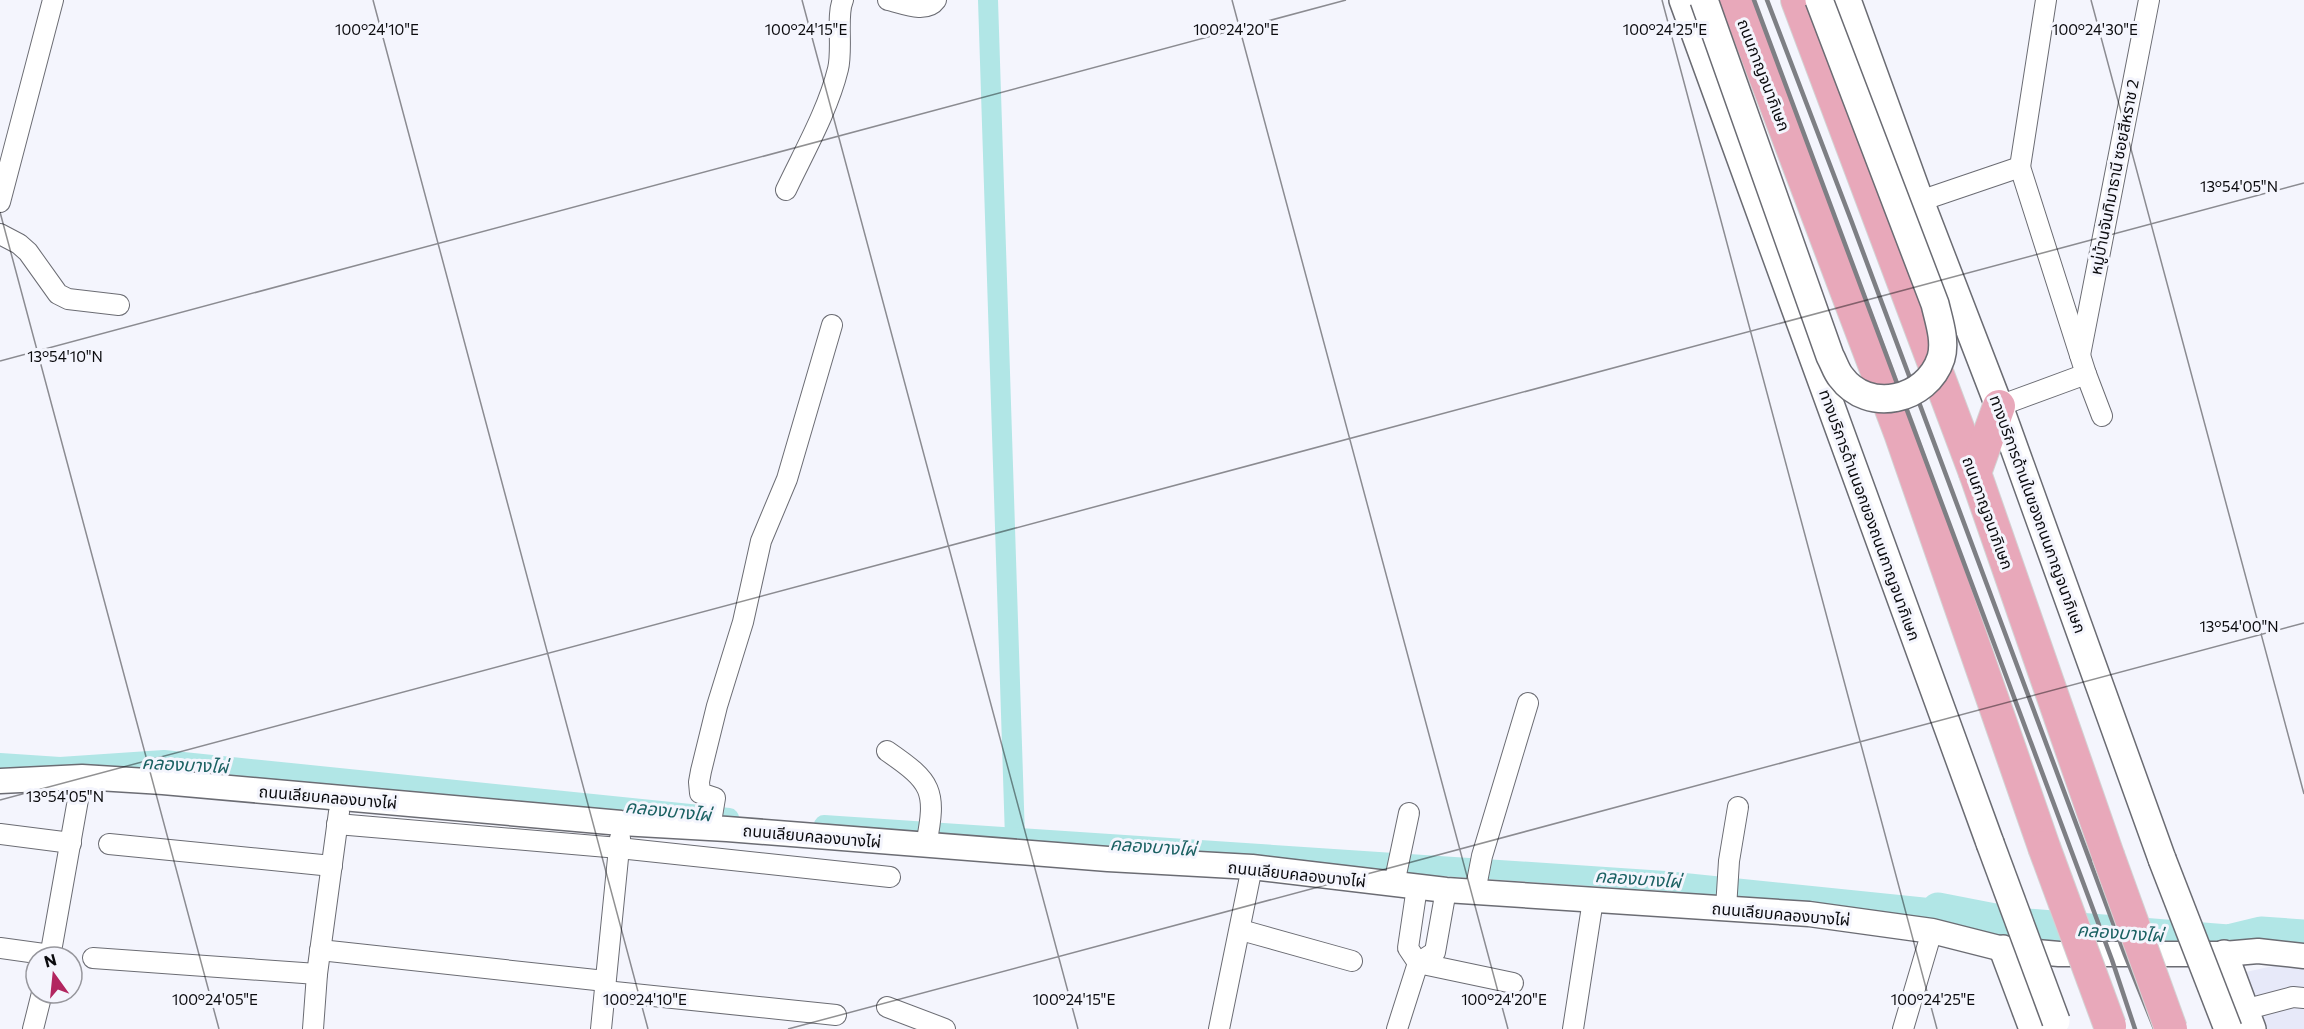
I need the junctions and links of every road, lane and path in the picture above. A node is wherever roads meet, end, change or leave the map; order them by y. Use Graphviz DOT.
graph roads {
  1 [pos="54,0"];
  2 [pos="843,0"];
  3 [pos="888,0"];
  4 [pos="936,0"];
  5 [pos="1683,0"];
  6 [pos="1704,0"];
  7 [pos="1737,0"];
  8 [pos="1797,0"];
  9 [pos="1819,0"];
  10 [pos="1847,0"];
  11 [pos="2046,0"];
  12 [pos="2149,0"];
  13 [pos="2020,167"];
  14 [pos="786,190"];
  15 [pos="1920,201"];
  16 [pos="0,202"];
  17 [pos="0,234"];
  18 [pos="119,305"];
  19 [pos="832,325"];
  20 [pos="2080,355"];
  21 [pos="2086,374"];
  22 [pos="2000,406"];
  23 [pos="2102,416"];
  24 [pos="1975,473"];
  25 [pos="1528,703"];
  26 [pos="887,751"];
  27 [pos="82,777"];
  28 [pos="0,781"];
  29 [pos="340,798"];
  30 [pos="1738,807"];
  31 [pos="1409,813"];
  32 [pos="711,817"];
  33 [pos="621,823"];
  34 [pos="337,824"];
  35 [pos="0,834"];
  36 [pos="927,840"];
  37 [pos="71,843"];
  38 [pos="109,844"];
  39 [pos="619,848"];
  40 [pos="332,866"];
  41 [pos="1252,867"];
  42 [pos="890,877"];
  43 [pos="1402,882"];
  44 [pos="1476,887"];
  45 [pos="1446,890"];
  46 [pos="1593,900"];
  47 [pos="1727,903"];
  48 [pos="1240,930"];
  49 [pos="1932,931"];
  50 [pos="52,945"];
  51 [pos="0,948"];
  52 [pos="2002,949"];
  53 [pos="320,950"];
  54 [pos="24,952"];
  55 [pos="2224,954"];
  56 [pos="2304,956"];
  57 [pos="93,958"];
  58 [pos="1352,961"];
  59 [pos="1418,963"];
  60 [pos="317,974"];
  61 [pos="1513,983"];
  62 [pos="605,986"];
  63 [pos="2304,998"];
  64 [pos="39,1005"];
  65 [pos="887,1007"];
  66 [pos="836,1015"];
  67 [pos="2241,1023"];
  68 [pos="2049,1026"];
  69 [pos="1222,1028"];
  70 [pos="2110,1028"];
  71 [pos="33,1029"];
  72 [pos="313,1029"];
  73 [pos="601,1029"];
  74 [pos="945,1029"];
  75 [pos="1397,1029"];
  76 [pos="1573,1029"];
  77 [pos="1903,1029"];
  78 [pos="2171,1029"];
  1 -- 16 [label="street"];
  2 -- 14 [label="street"];
  3 -- 4 [label="street"];
  5 -- 68 [label="main road, ทางบริการด้านนอกของถนนกาญจนาภิเษก, bridge"];
  6 -- 9 [label="main road, bridge"];
  7 -- 70 [label="highway, ถนนกาญจนาภิเษก, bridge"];
  8 -- 24 [label="highway, ถนนกาญจนาภิเษก"];
  10 -- 15 [label="main road, ทางบริการด้านในของถนนกาญจนาภิเษก"];
  11 -- 13 [label="street"];
  12 -- 20 [label="street, หมู่บ้านจันทิมาธานี ซอยสีหราช 2"];
  13 -- 15 [label="street"];
  13 -- 20 [label="street"];
  15 -- 22 [label="main road, ทางบริการด้านในของถนนกาญจนาภิเษก"];
  17 -- 18 [label="street"];
  19 -- 32 [label="street"];
  20 -- 21 [label="street"];
  21 -- 22 [label="street"];
  21 -- 23 [label="street"];
  22 -- 24 [label="highway"];
  22 -- 67 [label="main road, ทางบริการด้านในของถนนกาญจนาภิเษก, bridge"];
  24 -- 78 [label="highway, ถนนกาญจนาภิเษก, bridge"];
  25 -- 44 [label="street"];
  26 -- 36 [label="street"];
  27 -- 28 [label="street, ถนนเลียบคลองบางไผ่"];
  27 -- 29 [label="street, ถนนเลียบคลองบางไผ่"];
  27 -- 37 [label="street"];
  29 -- 33 [label="street, ถนนเลียบคลองบางไผ่"];
  29 -- 34 [label="street"];
  30 -- 47 [label="street"];
  31 -- 43 [label="street"];
  32 -- 33 [label="street, ถนนเลียบคลองบางไผ่"];
  32 -- 36 [label="street, ถนนเลียบคลองบางไผ่"];
  33 -- 39 [label="street"];
  34 -- 39 [label="street"];
  34 -- 40 [label="street"];
  35 -- 37 [label="street"];
  36 -- 41 [label="street, ถนนเลียบคลองบางไผ่"];
  37 -- 50 [label="street"];
  38 -- 40 [label="street"];
  39 -- 42 [label="street"];
  39 -- 62 [label="street"];
  40 -- 53 [label="street"];
  41 -- 43 [label="street, ถนนเลียบคลองบางไผ่"];
  41 -- 48 [label="street"];
  43 -- 45 [label="street, ถนนเลียบคลองบางไผ่"];
  43 -- 59 [label="street"];
  44 -- 45 [label="street, ถนนเลียบคลองบางไผ่"];
  44 -- 46 [label="street, ถนนเลียบคลองบางไผ่"];
  45 -- 59 [label="street"];
  46 -- 47 [label="street, ถนนเลียบคลองบางไผ่"];
  46 -- 76 [label="street"];
  47 -- 49 [label="street, ถนนเลียบคลองบางไผ่"];
  48 -- 58 [label="street"];
  48 -- 69 [label="street"];
  49 -- 52 [label="street, ถนนเลียบคลองบางไผ่"];
  49 -- 77 [label="street"];
  51 -- 54 [label="street"];
  52 -- 55 [label="street, ถนนเลียบคลองบางไผ่"];
  52 -- 68 [label="main road"];
  53 -- 60 [label="street"];
  53 -- 62 [label="street"];
  55 -- 56 [label="street, ถนนเลียบคลองบางไผ่"];
  55 -- 67 [label="main road"];
  57 -- 60 [label="street"];
  59 -- 61 [label="street"];
  59 -- 75 [label="street"];
  60 -- 72 [label="street"];
  62 -- 66 [label="street"];
  62 -- 73 [label="street"];
  63 -- 67 [label="street"];
  64 -- 71 [label="street"];
  65 -- 74 [label="street"];
}
